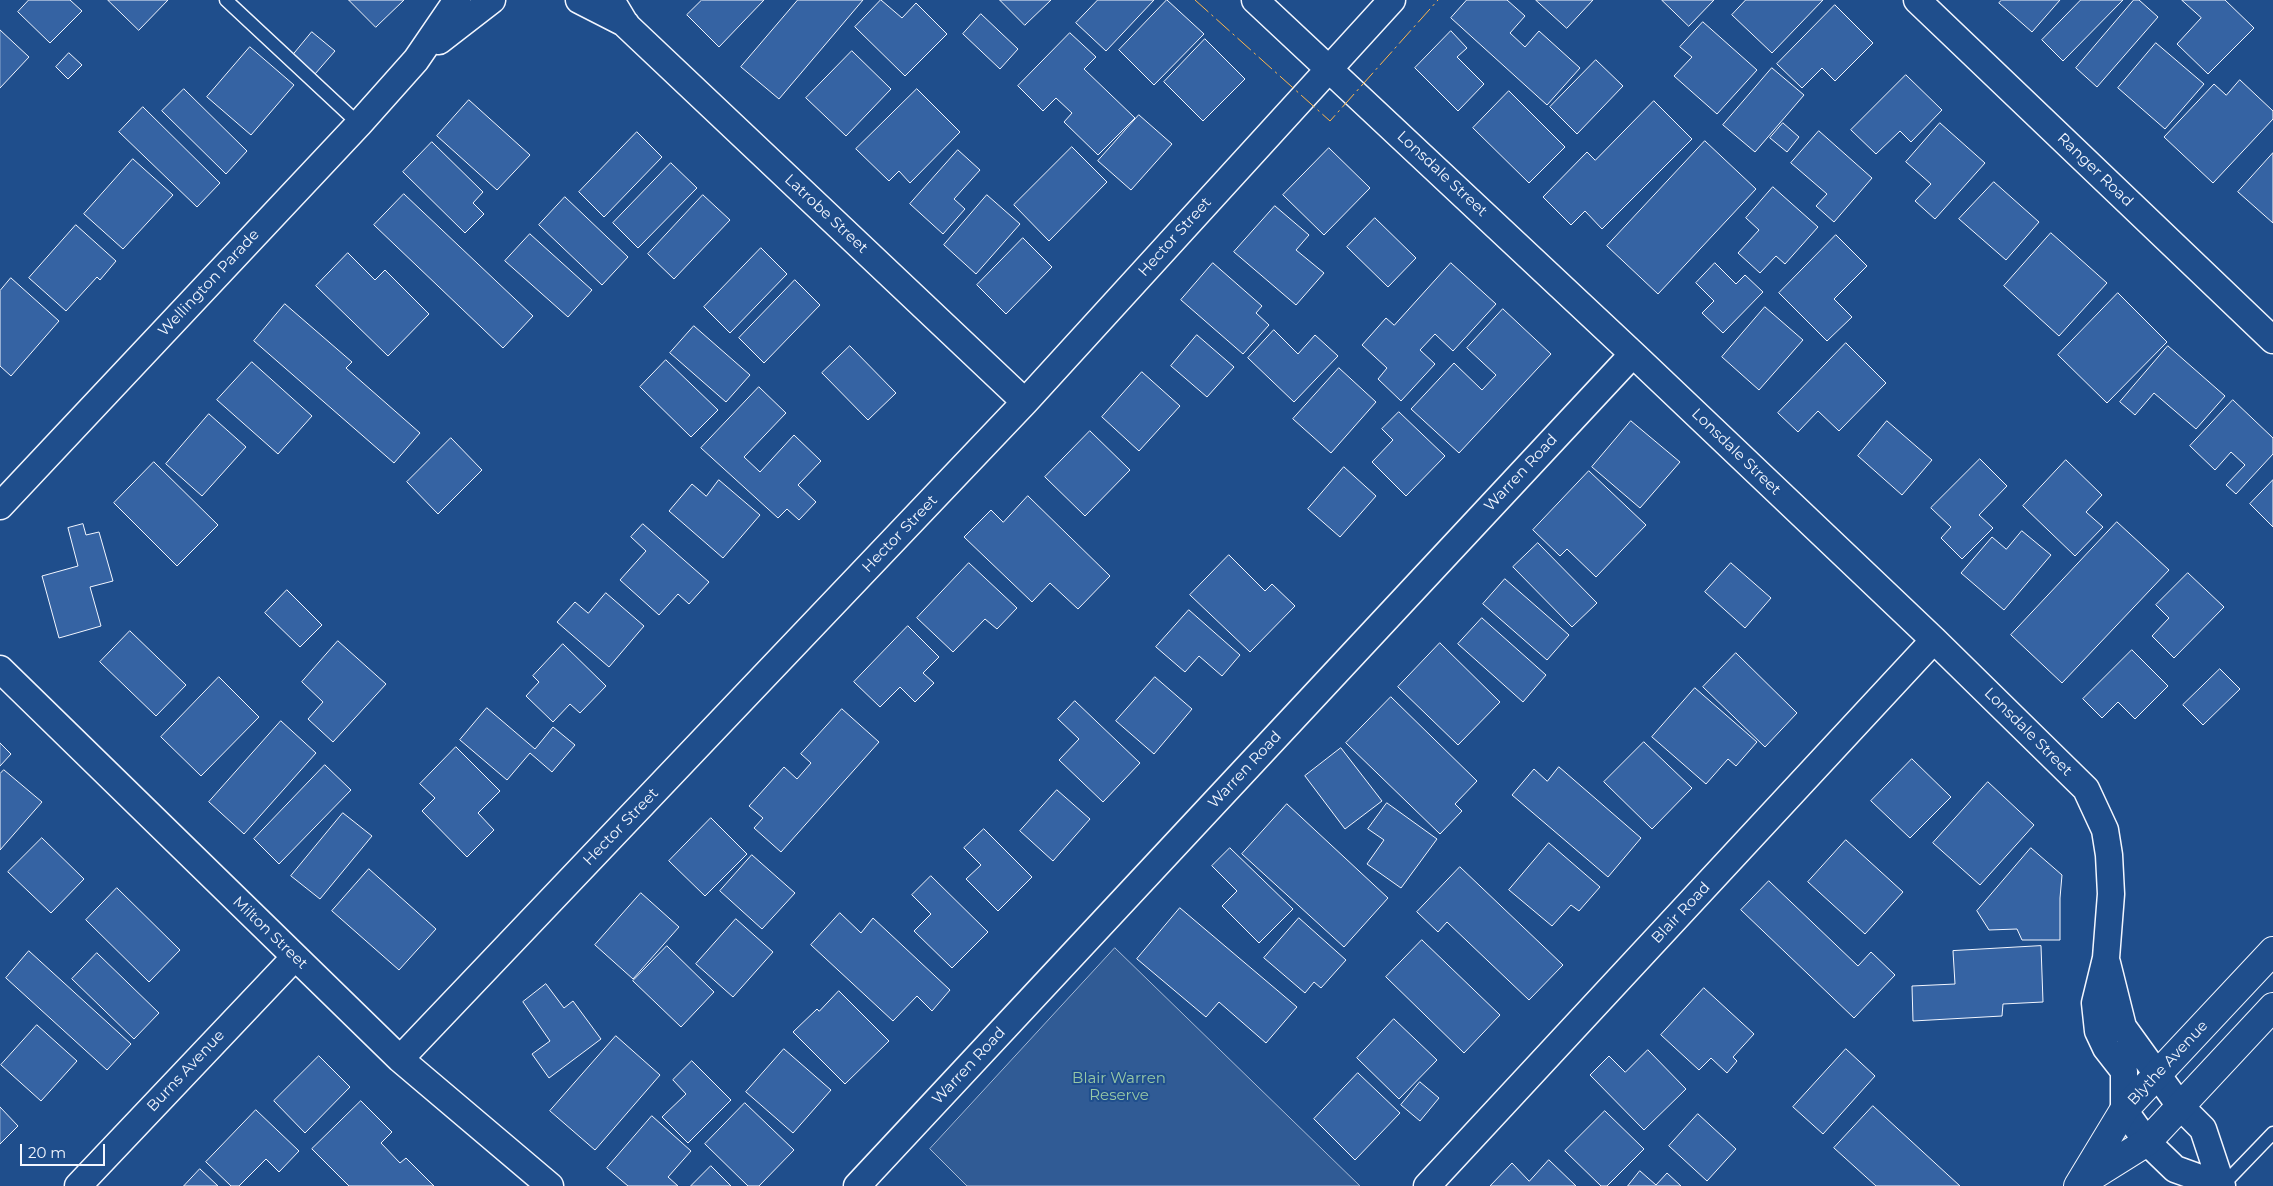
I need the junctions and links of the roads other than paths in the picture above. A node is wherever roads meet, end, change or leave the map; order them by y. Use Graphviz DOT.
graph roads {
  1 [pos="226,0"];
  2 [pos="457,0"];
  3 [pos="492,0"];
  4 [pos="579,0"];
  5 [pos="611,0"];
  6 [pos="1255,0"];
  7 [pos="1392,0"];
  8 [pos="1917,0"];
  9 [pos="626,25"];
  10 [pos="416,60"];
  11 [pos="1329,67"];
  12 [pos="359,124"];
  13 [pos="2273,340"];
  14 [pos="1633,354"];
  15 [pos="1025,402"];
  16 [pos="0,506"];
  17 [pos="1934,640"];
  18 [pos="0,669"];
  19 [pos="2273,952"];
  20 [pos="295,956"];
  21 [pos="2106,958"];
  22 [pos="2273,1007"];
  23 [pos="400,1060"];
  24 [pos="2158,1073"];
  25 [pos="2180,1106"];
  26 [pos="2124,1110"];
  27 [pos="2273,1133"];
  28 [pos="2147,1142"];
  29 [pos="78,1186"];
  30 [pos="550,1186"];
  31 [pos="857,1186"];
  32 [pos="1428,1186"];
  33 [pos="2078,1186"];
  34 [pos="2222,1186"];
  1 -- 12 [label="lane"];
  2 -- 10 [label="street, Wellington Parade"];
  3 -- 10 [label="street, Wellington Parade"];
  4 -- 9 [label="street, Latrobe Street"];
  5 -- 9 [label="street, Latrobe Street"];
  6 -- 11 [label="street, Lonsdale Street"];
  7 -- 11 [label="street, Hector Street"];
  8 -- 13 [label="street, Ranger Road"];
  9 -- 15 [label="street, Latrobe Street"];
  10 -- 12 [label="street, Wellington Parade"];
  11 -- 14 [label="street, Lonsdale Street"];
  11 -- 15 [label="street, Hector Street"];
  12 -- 16 [label="street, Wellington Parade"];
  14 -- 17 [label="street, Lonsdale Street"];
  14 -- 31 [label="street, Warren Road"];
  15 -- 23 [label="street, Hector Street"];
  17 -- 21 [label="street, Lonsdale Street"];
  17 -- 32 [label="street, Blair Road"];
  18 -- 20 [label="street, Milton Street"];
  19 -- 24 [label="main road, Blythe Avenue"];
  20 -- 23 [label="street, Milton Street"];
  20 -- 29 [label="street, Burns Avenue"];
  21 -- 24 [label="street, Lonsdale Street"];
  21 -- 26 [label="street, Lonsdale Street"];
  22 -- 25 [label="main road, Blythe Avenue"];
  23 -- 30 [label="street, Milton Street"];
  24 -- 25 [label="street, Lonsdale Street"];
  24 -- 26 [label="main road, Blythe Avenue"];
  25 -- 28 [label="main road, Blythe Avenue"];
  25 -- 34 [label="street, Lonsdale Street"];
  26 -- 28 [label="street"];
  26 -- 33 [label="main road, Blythe Avenue"];
  27 -- 34 [label="lane"];
  28 -- 33 [label="main road, Blythe Avenue"];
  28 -- 34 [label="street"];
}
